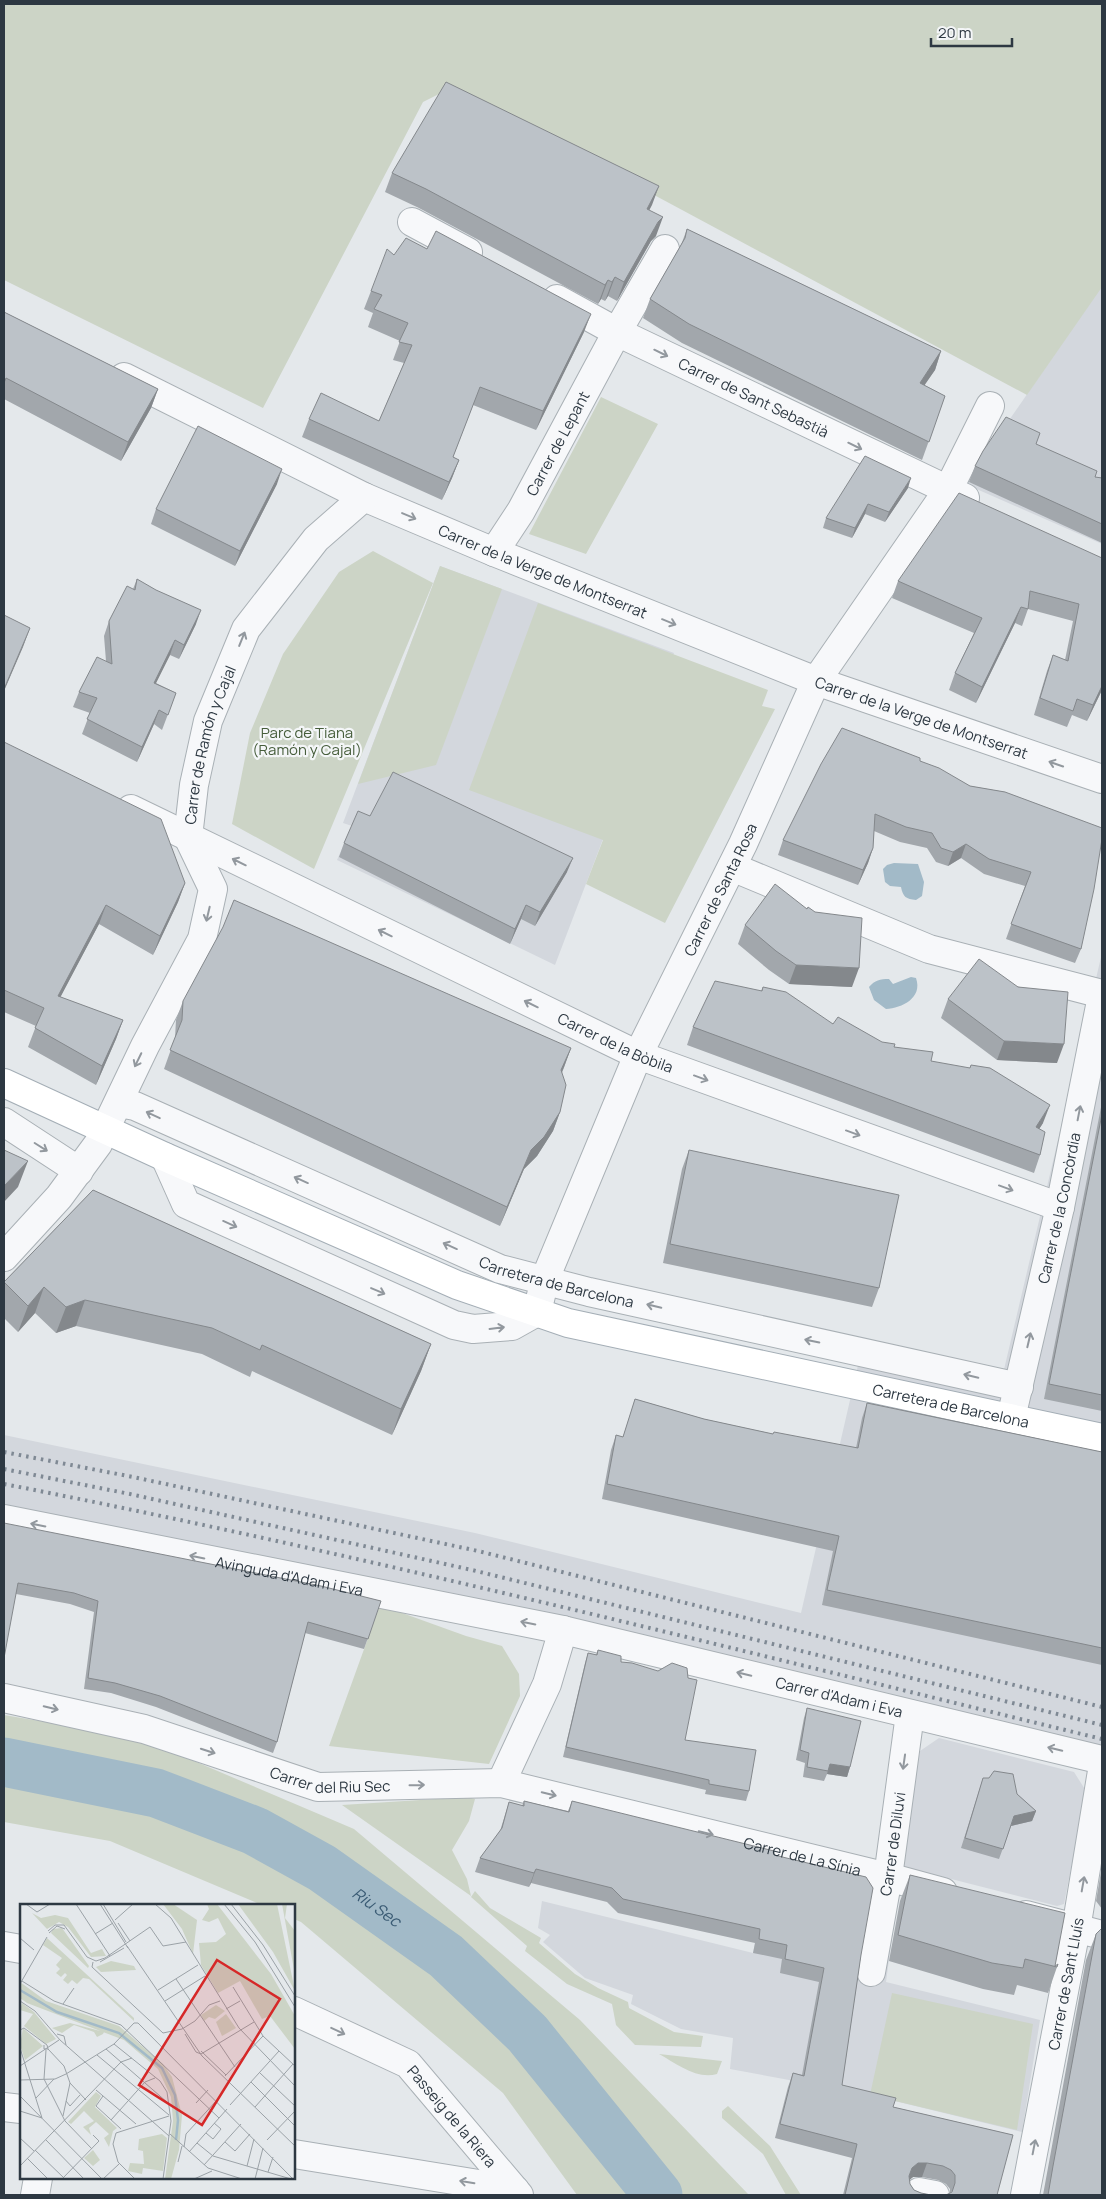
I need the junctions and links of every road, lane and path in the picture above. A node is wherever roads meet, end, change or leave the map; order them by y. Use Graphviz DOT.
graph roads {
  1 [pos="412,222"];
  2 [pos="665,249"];
  3 [pos="489,263"];
  4 [pos="532,286"];
  5 [pos="617,332"];
  6 [pos="98,364"];
  7 [pos="990,406"];
  8 [pos="948,490"];
  9 [pos="364,497"];
  10 [pos="984,507"];
  11 [pos="494,552"];
  12 [pos="816,681"];
  13 [pos="1102,779"];
  14 [pos="106,797"];
  15 [pos="188,836"];
  16 [pos="732,868"];
  17 [pos="1102,995"];
  18 [pos="638,1055"];
  19 [pos="4,1083"];
  20 [pos="119,1102"];
  21 [pos="4,1122"];
  22 [pos="106,1130"];
  23 [pos="165,1157"];
  24 [pos="79,1171"];
  25 [pos="1060,1207"];
  26 [pos="4,1256"];
  27 [pos="545,1279"];
  28 [pos="537,1312"];
  29 [pos="1018,1387"];
  30 [pos="1011,1419"];
  31 [pos="1102,1438"];
  32 [pos="4,1519"];
  33 [pos="569,1632"];
  34 [pos="4,1698"];
  35 [pos="910,1714"];
  36 [pos="1102,1760"];
  37 [pos="1102,1771"];
  38 [pos="501,1783"];
  39 [pos="888,1877"];
  40 [pos="968,1899"];
  41 [pos="1006,1910"];
  42 [pos="1076,1929"];
  43 [pos="1102,1935"];
  44 [pos="4,1946"];
  45 [pos="20,1949"];
  46 [pos="871,1972"];
  47 [pos="295,2011"];
  48 [pos="4,2107"];
  49 [pos="20,2109"];
  50 [pos="295,2154"];
  51 [pos="38,2179"];
  52 [pos="517,2193"];
  53 [pos="36,2195"];
  54 [pos="1025,2195"];
  1 -- 3 [label="street"];
  2 -- 5 [label="street, Carrer de Lepant"];
  4 -- 5 [label="street, Carrer de Sant Sebastià"];
  5 -- 8 [label="street, Carrer de Sant Sebastià, one-way"];
  5 -- 11 [label="street, Carrer de Lepant"];
  6 -- 9 [label="street, Carrer de la Verge de Montserrat"];
  7 -- 8 [label="street, Carrer de Santa Rosa"];
  8 -- 10 [label="street, Carrer de Sant Sebastià"];
  8 -- 12 [label="street, Carrer de Santa Rosa"];
  9 -- 11 [label="street, Carrer de la Verge de Montserrat, one-way"];
  15 -- 9 [label="street, Carrer de Ramón y Cajal, one-way"];
  11 -- 12 [label="street, Carrer de la Verge de Montserrat, one-way"];
  13 -- 12 [label="street, Carrer de la Verge de Montserrat, one-way"];
  12 -- 16 [label="street, Carrer de Santa Rosa"];
  14 -- 15 [label="street, Carrer de la Bòbila"];
  18 -- 15 [label="street, Carrer de la Bòbila, one-way"];
  15 -- 20 [label="street, Carrer de Ramón y Cajal, one-way"];
  16 -- 17 [label="street"];
  16 -- 18 [label="street, Carrer de Santa Rosa"];
  25 -- 17 [label="street, Carrer de la Concòrdia, one-way"];
  18 -- 25 [label="street, Carrer de la Bòbila, one-way"];
  18 -- 27 [label="street, Carrer de Santa Rosa"];
  19 -- 22 [label="main road, Carretera de Barcelona"];
  20 -- 22 [label="street, Carrer de Ramón y Cajal"];
  27 -- 20 [label="street, Carretera de Barcelona, one-way"];
  21 -- 24 [label="street, one-way"];
  22 -- 23 [label="main road, Carretera de Barcelona"];
  22 -- 24 [label="street, Carrer de Ramón y Cajal"];
  23 -- 28 [label="main road, Carretera de Barcelona"];
  23 -- 28 [label="street, one-way"];
  24 -- 26 [label="street, Carrer de Ramón y Cajal"];
  29 -- 25 [label="street, Carrer de la Concòrdia, one-way"];
  27 -- 28 [label="street, Carrer de Santa Rosa"];
  29 -- 27 [label="street, Carretera de Barcelona, one-way"];
  28 -- 30 [label="main road, Carretera de Barcelona"];
  29 -- 30 [label="street, Carrer de la Concòrdia"];
  30 -- 31 [label="main road, Carretera de Barcelona"];
  33 -- 32 [label="street, Avinguda d'Adam i Eva, one-way"];
  35 -- 33 [label="street, Carrer d'Adam i Eva, one-way"];
  33 -- 38 [label="street"];
  34 -- 38 [label="street, Carrer del Riu Sec, one-way"];
  36 -- 35 [label="street, Carrer d'Adam i Eva, one-way"];
  35 -- 39 [label="street, Carrer de Diluvi, one-way"];
  42 -- 37 [label="street, Carrer de Sant Lluís, one-way"];
  38 -- 39 [label="street, Carrer de La Sínia, one-way"];
  39 -- 40 [label="street, Carrer de La Sínia"];
  39 -- 46 [label="street, Carrer de Diluvi"];
  41 -- 42 [label="street"];
  42 -- 43 [label="street"];
  54 -- 42 [label="street, Carrer de Sant Lluís, one-way"];
  44 -- 45 [label="street"];
  47 -- 52 [label="street, Passeig de la Riera, one-way"];
  48 -- 49 [label="street"];
  52 -- 50 [label="street, one-way"];
  51 -- 53 [label="street"];
}
